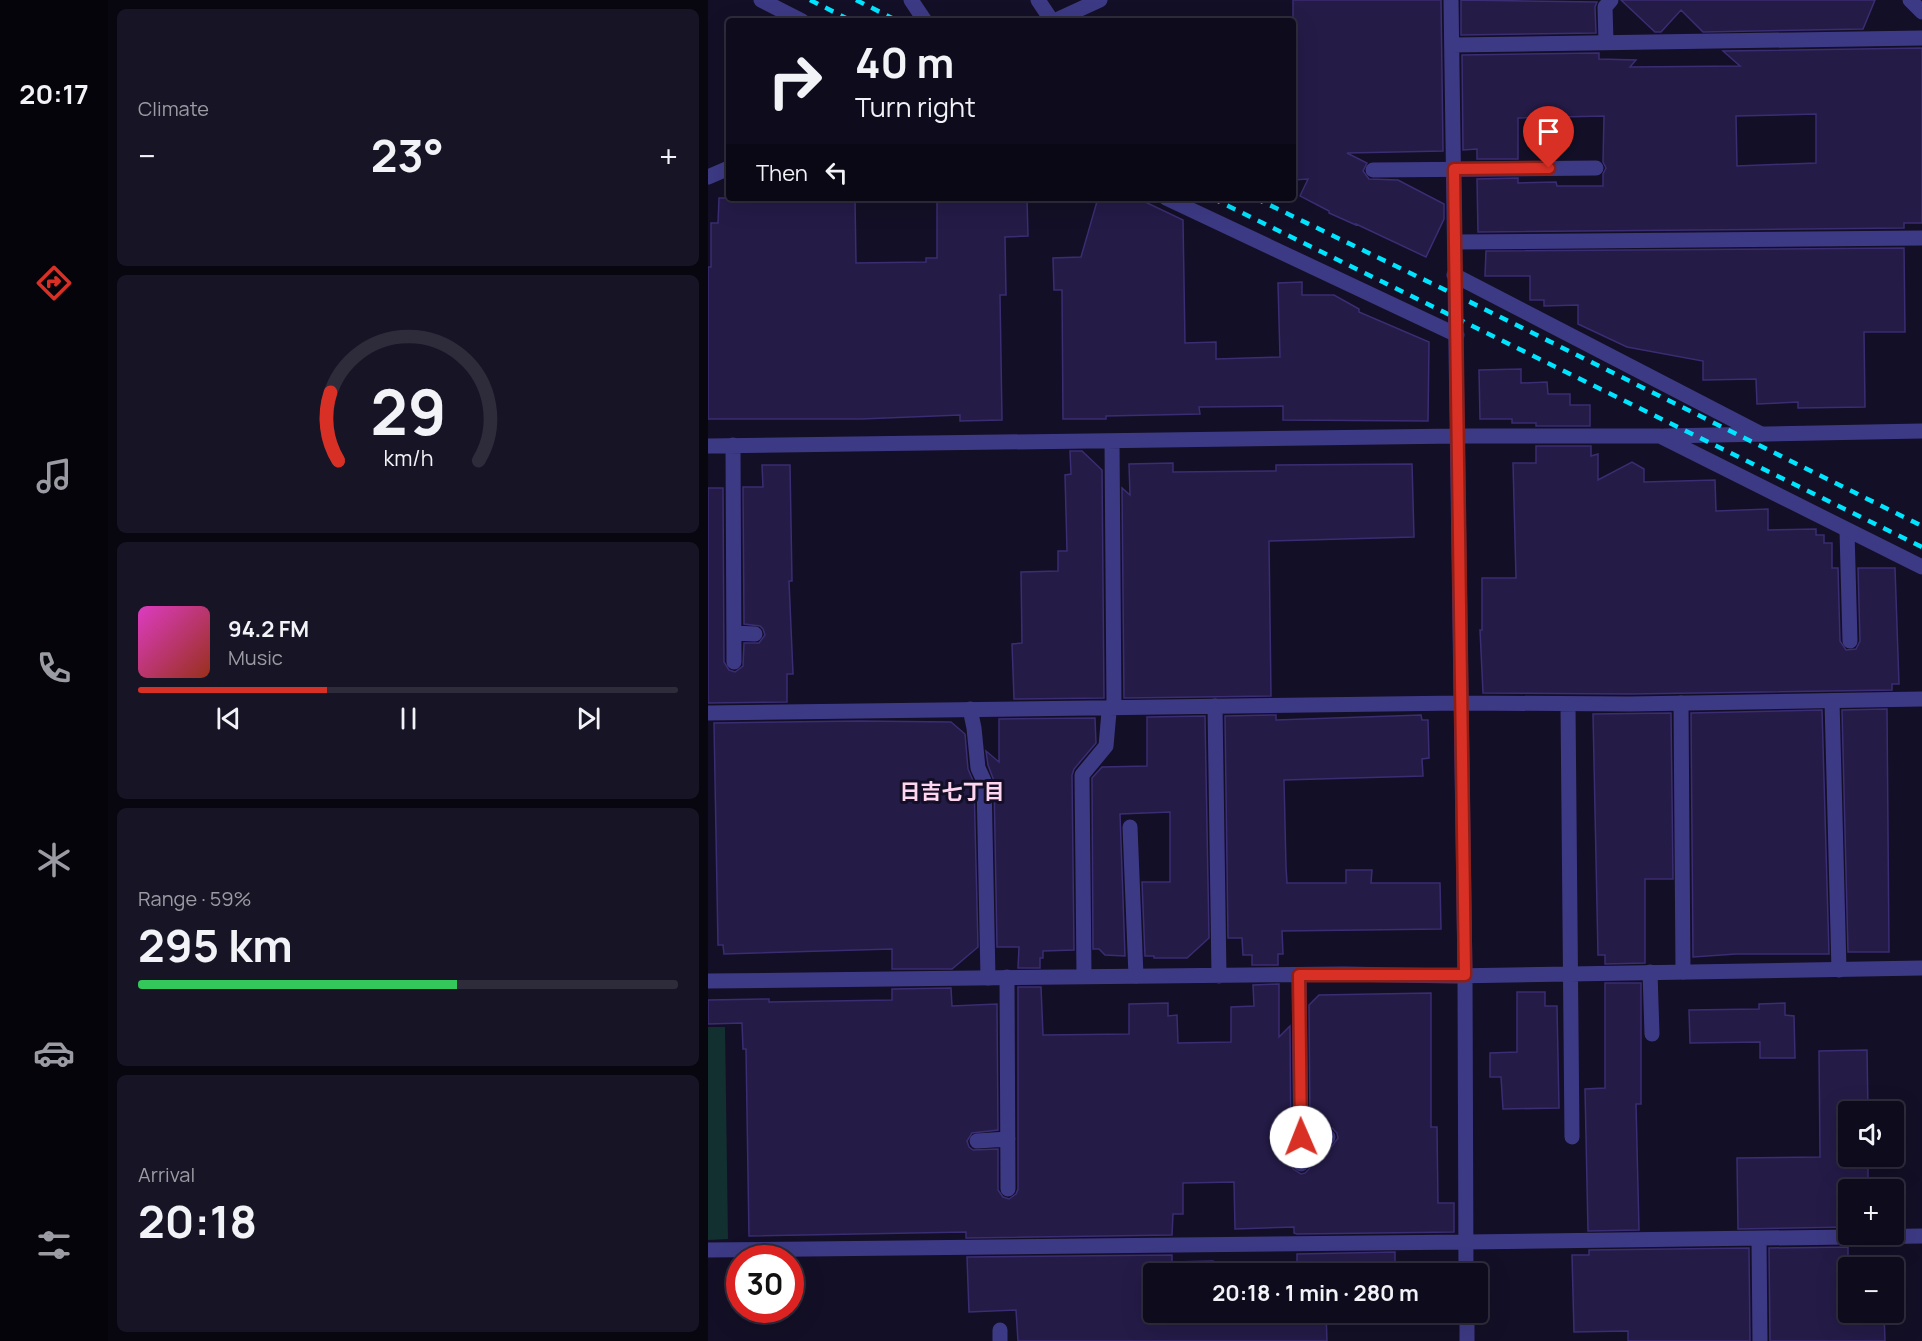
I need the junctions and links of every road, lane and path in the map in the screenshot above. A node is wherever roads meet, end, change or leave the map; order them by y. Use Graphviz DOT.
graph roads {
  1 [pos="761,0"];
  2 [pos="911,0"];
  3 [pos="1038,0"];
  4 [pos="1100,0"];
  5 [pos="1451,0"];
  6 [pos="1611,0"];
  7 [pos="1910,0"];
  8 [pos="1922,12"];
  9 [pos="796,18"];
  10 [pos="923,18"];
  11 [pos="1051,18"];
  12 [pos="1060,18"];
  13 [pos="1922,38"];
  14 [pos="1606,42"];
  15 [pos="1452,45"];
  16 [pos="1596,168"];
  17 [pos="726,169"];
  18 [pos="1454,169"];
  19 [pos="1373,170"];
  20 [pos="708,177"];
  21 [pos="1172,201"];
  22 [pos="1922,238"];
  23 [pos="1455,242"];
  24 [pos="1454,274"];
  25 [pos="1456,335"];
  26 [pos="1922,430"];
  27 [pos="1761,434"];
  28 [pos="1457,436"];
  29 [pos="1660,436"];
  30 [pos="1112,441"];
  31 [pos="733,445"];
  32 [pos="708,446"];
  33 [pos="1847,531"];
  34 [pos="1922,567"];
  35 [pos="734,633"];
  36 [pos="755,634"];
  37 [pos="1850,641"];
  38 [pos="734,662"];
  39 [pos="1922,699"];
  40 [pos="1832,701"];
  41 [pos="1461,703"];
  42 [pos="1681,703"];
  43 [pos="1215,705"];
  44 [pos="1568,705"];
  45 [pos="1113,707"];
  46 [pos="970,709"];
  47 [pos="708,713"];
  48 [pos="1130,827"];
  49 [pos="1922,968"];
  50 [pos="1839,970"];
  51 [pos="1650,972"];
  52 [pos="1683,972"];
  53 [pos="1570,973"];
  54 [pos="1299,975"];
  55 [pos="1465,975"];
  56 [pos="1084,976"];
  57 [pos="1136,976"];
  58 [pos="1219,976"];
  59 [pos="1007,977"];
  60 [pos="988,978"];
  61 [pos="708,981"];
  62 [pos="1652,1034"];
  63 [pos="1301,1137"];
  64 [pos="1328,1137"];
  65 [pos="1572,1137"];
  66 [pos="1008,1139"];
  67 [pos="977,1141"];
  68 [pos="1301,1164"];
  69 [pos="1008,1189"];
  70 [pos="1922,1236"];
  71 [pos="1759,1239"];
  72 [pos="1466,1242"];
  73 [pos="708,1250"];
  74 [pos="1466,1263"];
  75 [pos="1467,1323"];
  76 [pos="1467,1341"];
  77 [pos="1760,1341"];
  1 -- 9 [label="street"];
  2 -- 10 [label="street"];
  3 -- 11 [label="street"];
  4 -- 12 [label="street"];
  5 -- 15 [label="street"];
  6 -- 14 [label="street"];
  7 -- 8 [label="street"];
  13 -- 14 [label="street"];
  14 -- 15 [label="street"];
  15 -- 18 [label="street"];
  16 -- 18 [label="street"];
  17 -- 20 [label="street"];
  18 -- 19 [label="street"];
  18 -- 23 [label="street"];
  21 -- 25 [label="street"];
  22 -- 23 [label="street"];
  23 -- 24 [label="street"];
  24 -- 25 [label="street"];
  24 -- 27 [label="street"];
  25 -- 28 [label="street"];
  26 -- 27 [label="street"];
  27 -- 29 [label="street"];
  28 -- 29 [label="street"];
  28 -- 30 [label="street"];
  28 -- 41 [label="street"];
  29 -- 33 [label="street"];
  30 -- 31 [label="street"];
  30 -- 45 [label="street"];
  31 -- 32 [label="street"];
  31 -- 35 [label="street"];
  33 -- 34 [label="street"];
  33 -- 37 [label="street"];
  35 -- 36 [label="street"];
  35 -- 38 [label="street"];
  39 -- 40 [label="street"];
  40 -- 42 [label="street"];
  40 -- 50 [label="street"];
  41 -- 43 [label="street"];
  41 -- 44 [label="street"];
  41 -- 55 [label="street"];
  42 -- 44 [label="street"];
  42 -- 52 [label="street"];
  43 -- 45 [label="street"];
  43 -- 58 [label="street"];
  44 -- 53 [label="street"];
  45 -- 46 [label="street"];
  45 -- 56 [label="street"];
  46 -- 47 [label="street"];
  46 -- 60 [label="street"];
  48 -- 57 [label="street"];
  49 -- 50 [label="street"];
  50 -- 52 [label="street"];
  51 -- 52 [label="street"];
  51 -- 53 [label="street"];
  51 -- 62 [label="street"];
  53 -- 55 [label="street"];
  53 -- 65 [label="street"];
  54 -- 55 [label="street"];
  54 -- 58 [label="street"];
  54 -- 63 [label="street"];
  55 -- 72 [label="street"];
  56 -- 57 [label="street"];
  56 -- 59 [label="street"];
  57 -- 58 [label="street"];
  59 -- 60 [label="street"];
  59 -- 66 [label="street"];
  60 -- 61 [label="street"];
  63 -- 64 [label="street"];
  63 -- 68 [label="street"];
  66 -- 67 [label="street"];
  66 -- 69 [label="street"];
  70 -- 71 [label="street"];
  71 -- 72 [label="street"];
  71 -- 77 [label="street"];
  72 -- 73 [label="street"];
  72 -- 74 [label="street"];
  75 -- 76 [label="street"];
}
